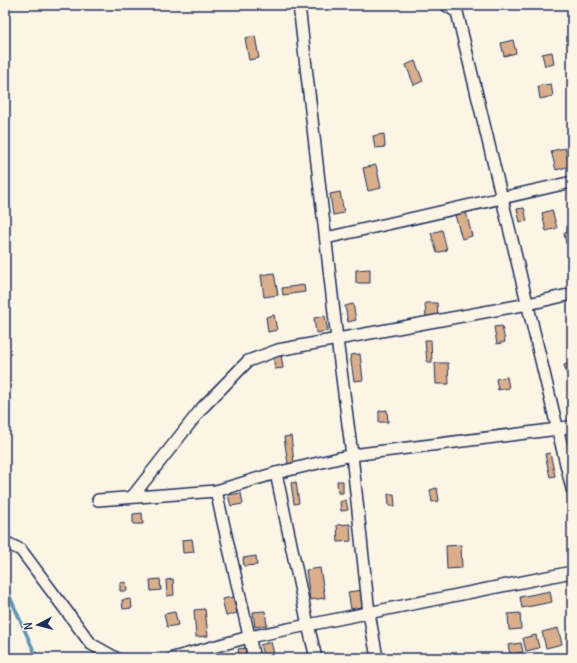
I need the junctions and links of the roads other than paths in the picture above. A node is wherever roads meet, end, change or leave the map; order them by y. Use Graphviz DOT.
graph roads {
  1 [pos="299,5"];
  2 [pos="446,5"];
  3 [pos="572,182"];
  4 [pos="502,197"];
  5 [pos="326,238"];
  6 [pos="572,294"];
  7 [pos="528,304"];
  8 [pos="337,339"];
  9 [pos="572,426"];
  10 [pos="558,429"];
  11 [pos="352,455"];
  12 [pos="276,472"];
  13 [pos="572,489"];
  14 [pos="216,491"];
  15 [pos="132,497"];
  16 [pos="98,500"];
  17 [pos="5,542"];
  18 [pos="572,572"];
  19 [pos="369,612"];
  20 [pos="308,625"];
  21 [pos="250,637"];
  22 [pos="116,658"];
  23 [pos="173,658"];
  24 [pos="254,658"];
  25 [pos="316,658"];
  26 [pos="377,658"];
  1 -- 5 [label="street"];
  2 -- 4 [label="street"];
  3 -- 4 [label="street"];
  4 -- 5 [label="street"];
  4 -- 7 [label="street"];
  5 -- 8 [label="street"];
  6 -- 7 [label="street"];
  7 -- 8 [label="street"];
  7 -- 10 [label="street"];
  8 -- 11 [label="street"];
  8 -- 15 [label="street"];
  9 -- 10 [label="street"];
  10 -- 11 [label="street"];
  10 -- 13 [label="street"];
  11 -- 12 [label="street"];
  11 -- 19 [label="street"];
  12 -- 14 [label="street"];
  12 -- 20 [label="street"];
  14 -- 15 [label="street"];
  14 -- 21 [label="street"];
  15 -- 16 [label="street"];
  17 -- 22 [label="street"];
  18 -- 19 [label="street"];
  19 -- 20 [label="street"];
  19 -- 26 [label="street"];
  20 -- 21 [label="street"];
  20 -- 25 [label="street"];
  21 -- 23 [label="street"];
  21 -- 24 [label="street"];
}
